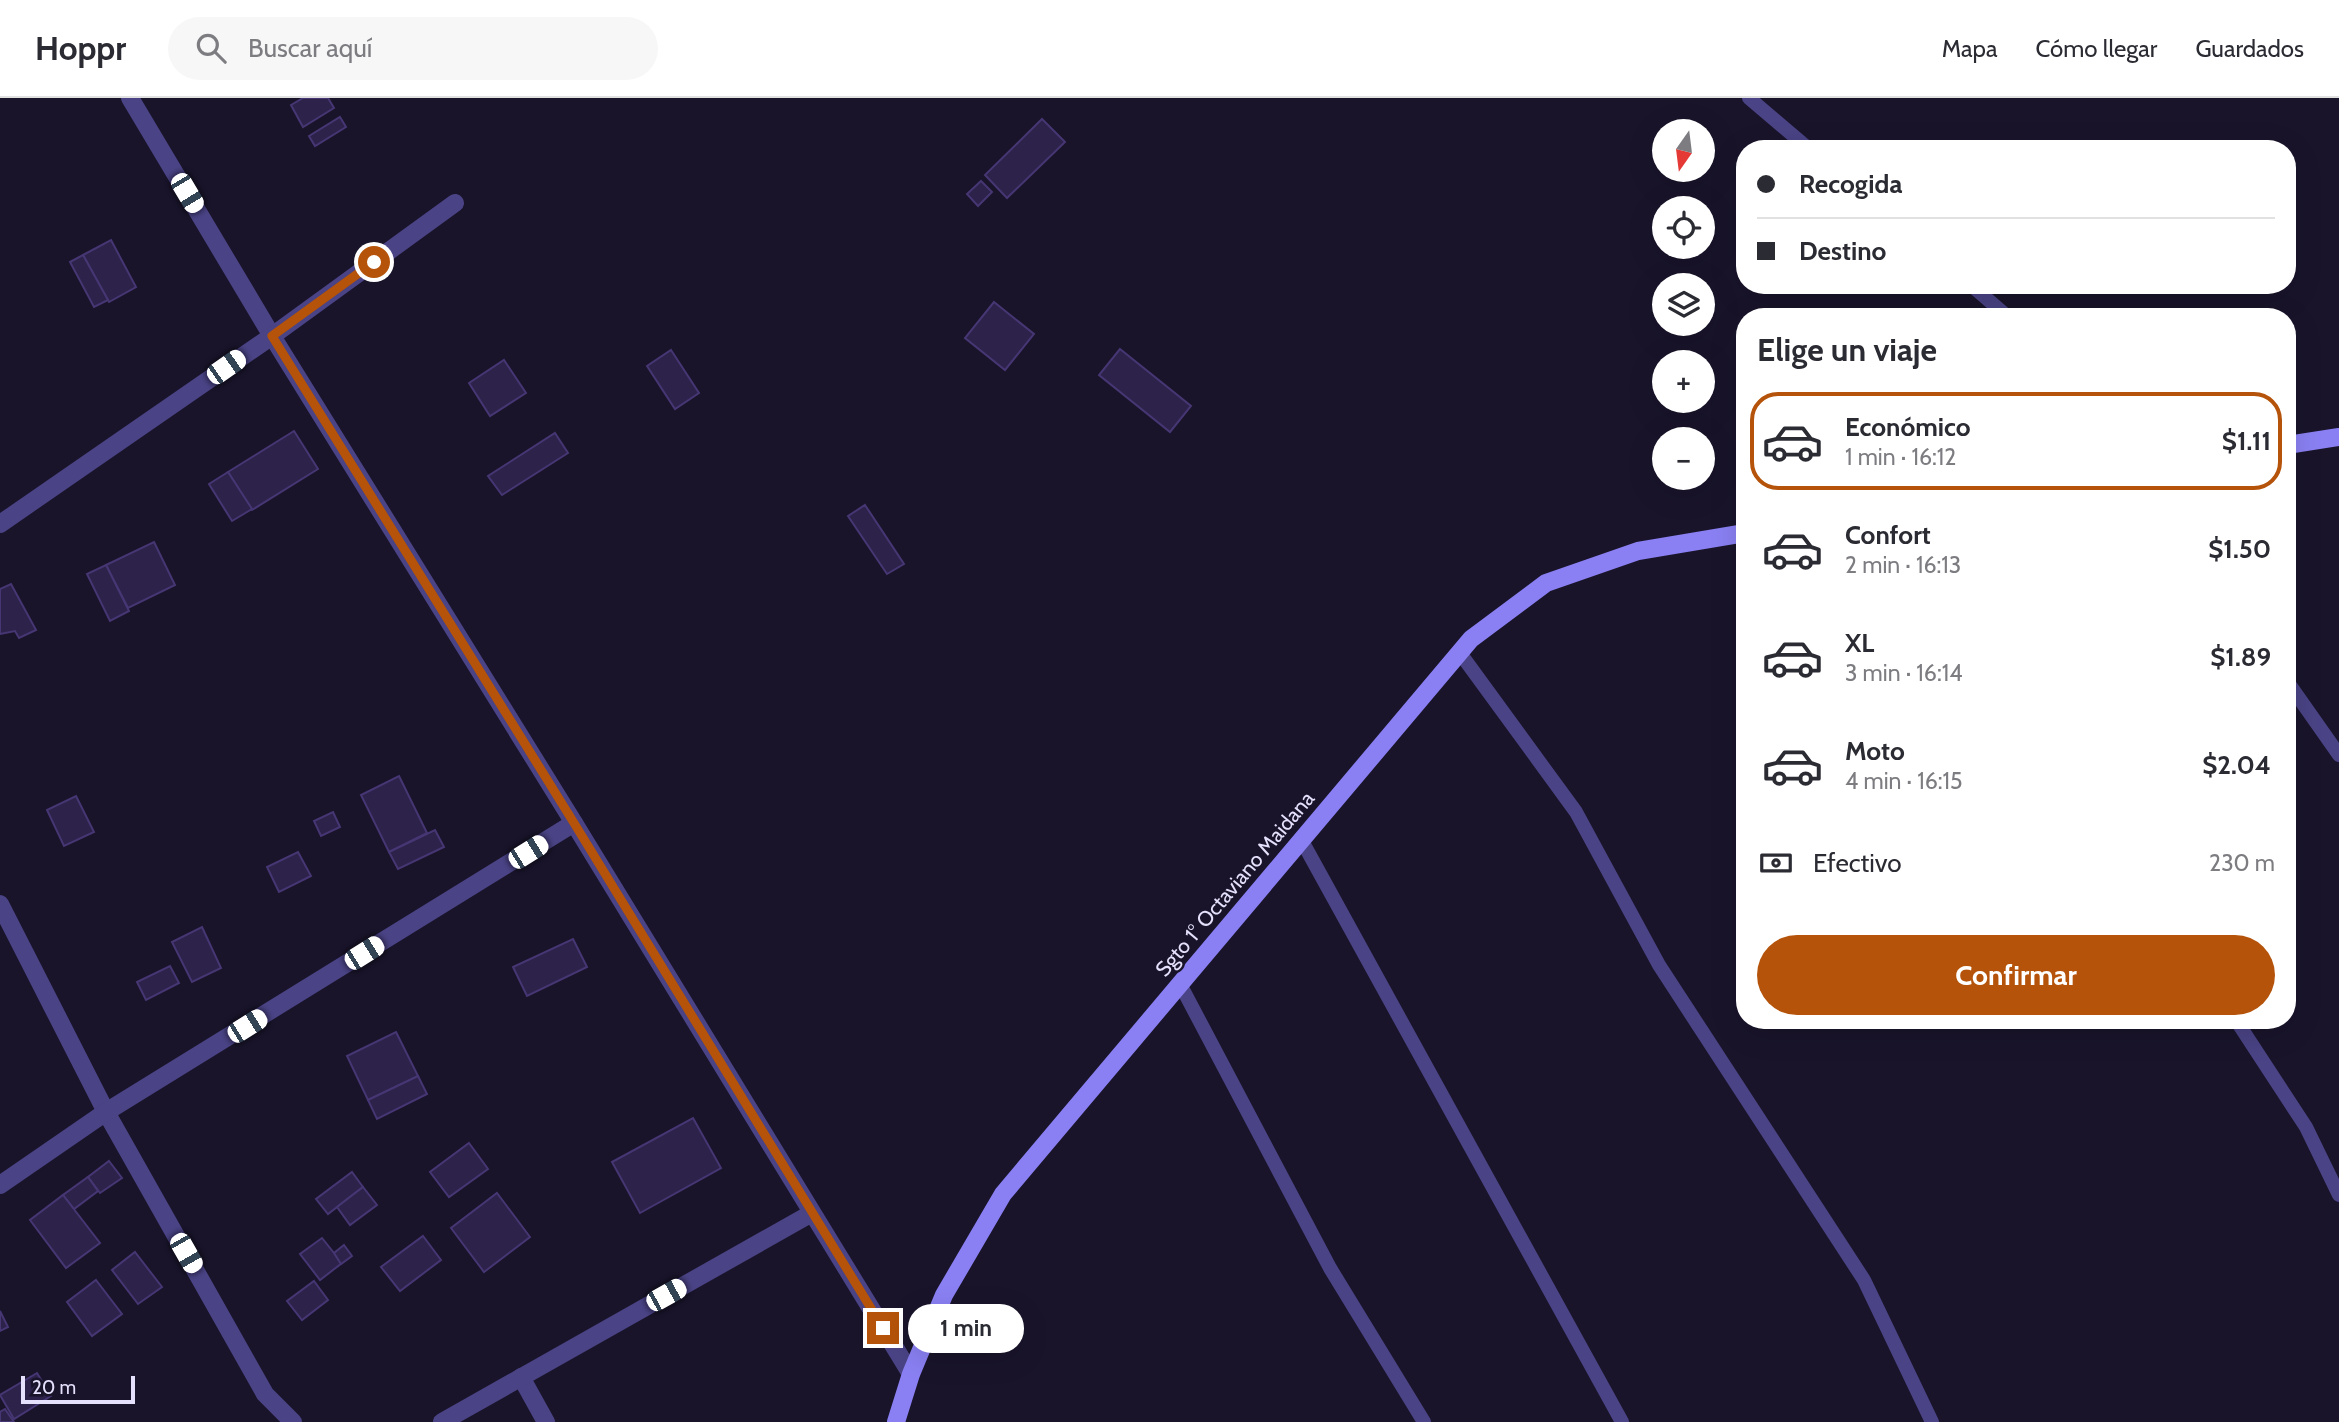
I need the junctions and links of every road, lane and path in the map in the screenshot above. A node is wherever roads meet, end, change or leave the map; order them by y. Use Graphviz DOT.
graph roads {
  1 [pos="130,98"];
  2 [pos="1749,98"];
  3 [pos="1798,140"];
  4 [pos="455,203"];
  5 [pos="1981,294"];
  6 [pos="1998,308"];
  7 [pos="272,336"];
  8 [pos="2339,437"];
  9 [pos="2296,444"];
  10 [pos="0,524"];
  11 [pos="1736,535"];
  12 [pos="1460,653"];
  13 [pos="2296,694"];
  14 [pos="2339,755"];
  15 [pos="574,823"];
  16 [pos="1301,841"];
  17 [pos="0,904"];
  18 [pos="1180,984"];
  19 [pos="2242,1029"];
  20 [pos="106,1112"];
  21 [pos="0,1185"];
  22 [pos="2339,1195"];
  23 [pos="812,1213"];
  24 [pos="911,1374"];
  25 [pos="520,1377"];
  26 [pos="293,1422"];
  27 [pos="442,1422"];
  28 [pos="546,1422"];
  29 [pos="896,1422"];
  30 [pos="1424,1422"];
  31 [pos="1622,1422"];
  32 [pos="1932,1422"];
  1 -- 7 [label="street"];
  2 -- 3 [label="lane"];
  4 -- 7 [label="street"];
  5 -- 6 [label="lane"];
  7 -- 10 [label="street"];
  7 -- 15 [label="street"];
  8 -- 9 [label="main road"];
  11 -- 12 [label="main road, Sgto 1° Octaviano Maidana"];
  12 -- 16 [label="main road, Sgto 1° Octaviano Maidana"];
  12 -- 32 [label="lane"];
  13 -- 14 [label="lane"];
  15 -- 20 [label="street"];
  15 -- 23 [label="street"];
  16 -- 18 [label="main road, Sgto 1° Octaviano Maidana"];
  16 -- 31 [label="lane"];
  17 -- 20 [label="street"];
  18 -- 24 [label="main road, Sgto 1° Octaviano Maidana"];
  18 -- 30 [label="lane"];
  19 -- 22 [label="lane"];
  20 -- 21 [label="street"];
  20 -- 26 [label="street"];
  23 -- 24 [label="street"];
  23 -- 25 [label="street"];
  24 -- 29 [label="main road, Sgto 1° Octaviano Maidana"];
  25 -- 27 [label="street"];
  25 -- 28 [label="street"];
}
